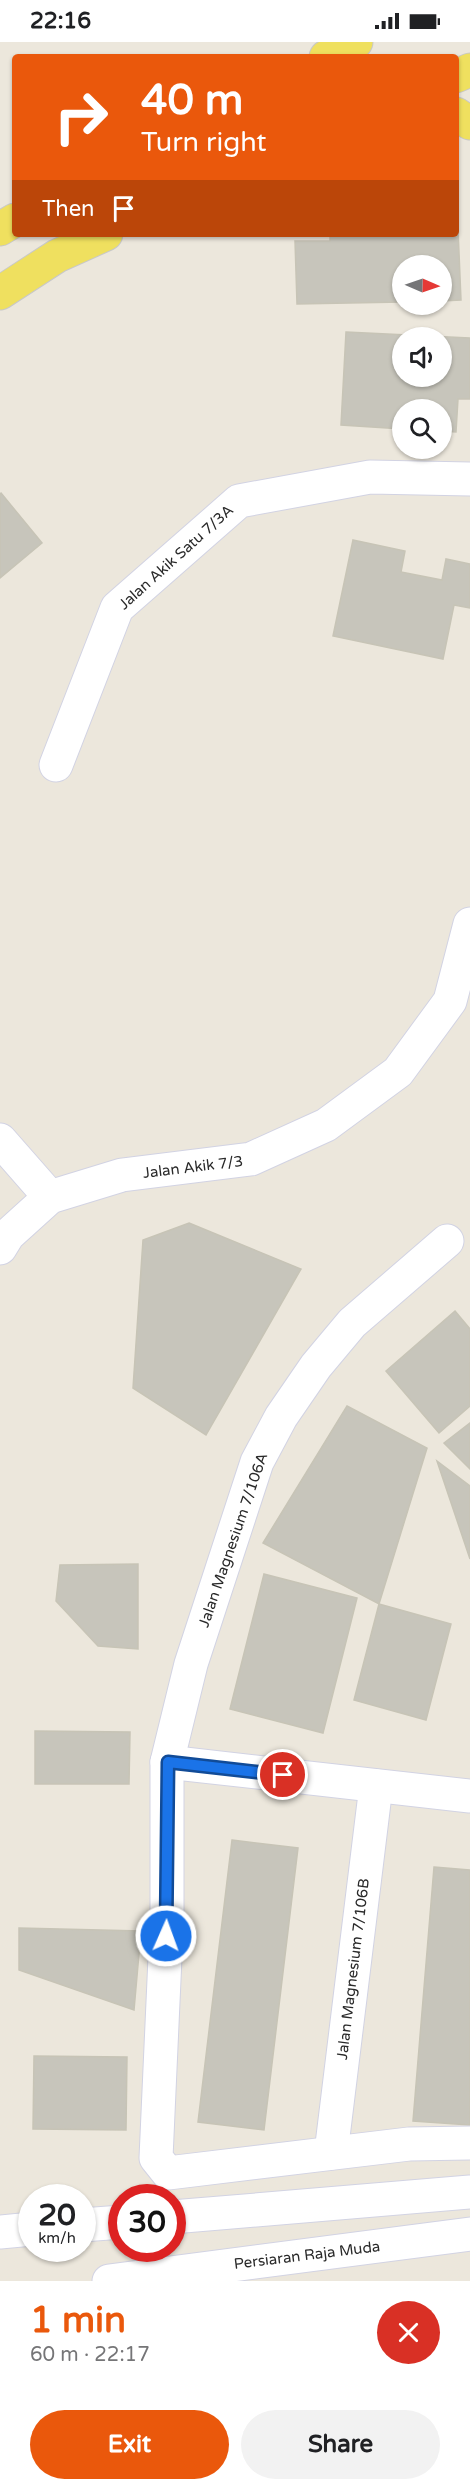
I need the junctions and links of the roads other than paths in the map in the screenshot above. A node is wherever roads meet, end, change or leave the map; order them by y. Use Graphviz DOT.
graph roads {
  1 [pos="99,237"];
  2 [pos="0,293"];
  3 [pos="470,479"];
  4 [pos="56,765"];
  5 [pos="470,924"];
  6 [pos="0,1140"];
  7 [pos="50,1197"];
  8 [pos="447,1241"];
  9 [pos="0,1248"];
  10 [pos="168,1762"];
  11 [pos="376,1786"];
  12 [pos="469,1792"];
  13 [pos="470,2143"];
  14 [pos="331,2153"];
  15 [pos="470,2192"];
  16 [pos="186,2216"];
  17 [pos="18,2230"];
  18 [pos="0,2232"];
  19 [pos="470,2234"];
  20 [pos="109,2281"];
  1 -- 2 [label="main road"];
  3 -- 4 [label="street, Jalan Akik Satu 7/3A"];
  5 -- 7 [label="street, Jalan Akik 7/3"];
  6 -- 7 [label="street"];
  7 -- 9 [label="street, Jalan Akik 7/3"];
  8 -- 10 [label="street, Jalan Magnesium 7/106A"];
  10 -- 11 [label="street"];
  10 -- 14 [label="street, Jalan Magnesium 7/106A"];
  11 -- 12 [label="street"];
  11 -- 14 [label="street, Jalan Magnesium 7/106B"];
  13 -- 14 [label="street"];
  15 -- 16 [label="street"];
  17 -- 18 [label="street"];
  19 -- 20 [label="street, Persiaran Raja Muda"];
}
